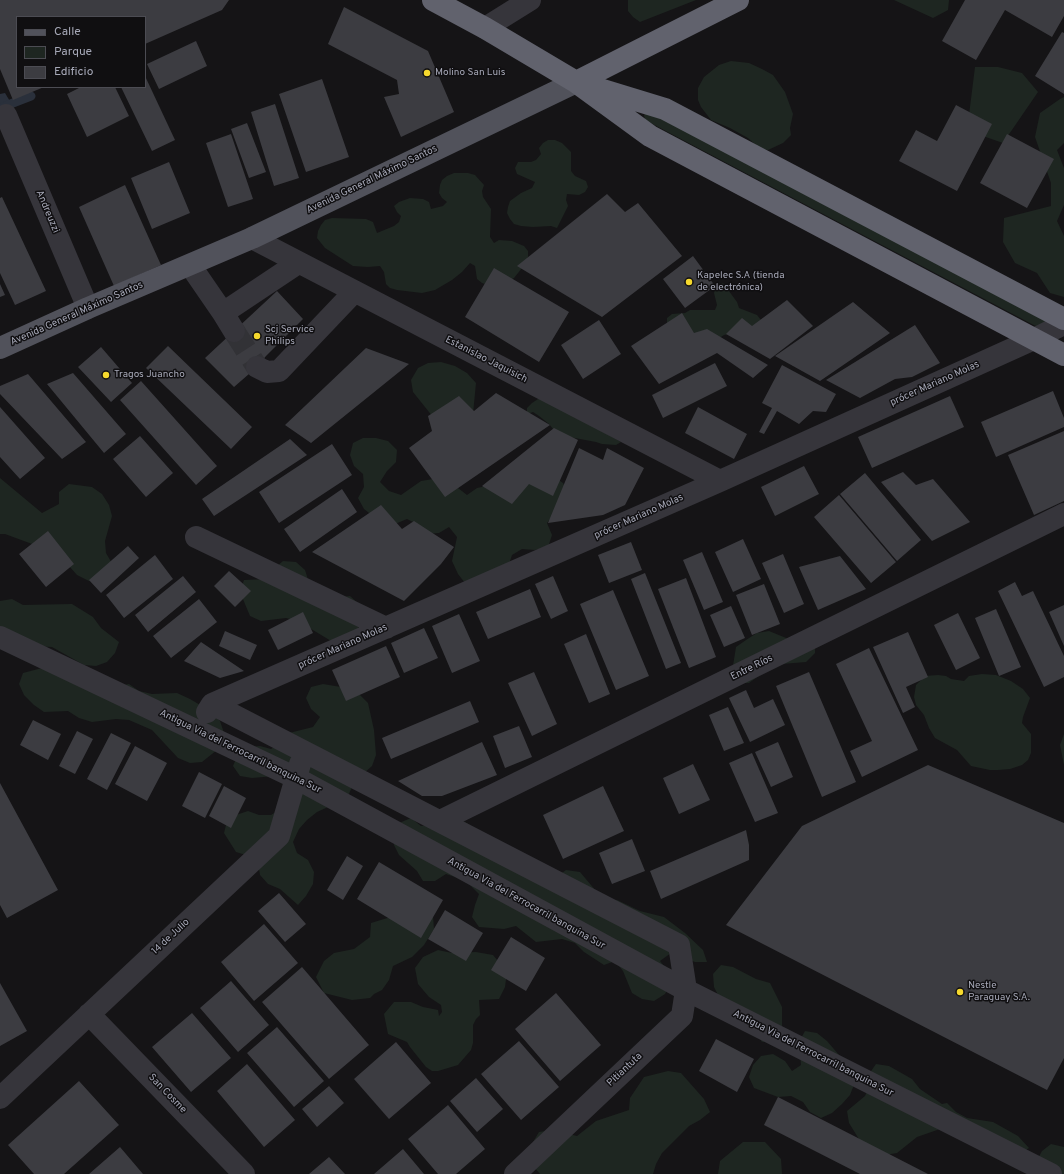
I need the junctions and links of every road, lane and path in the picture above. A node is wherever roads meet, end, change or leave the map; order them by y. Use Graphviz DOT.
graph roads {
  1 [pos="432,0"];
  2 [pos="530,0"];
  3 [pos="738,0"];
  4 [pos="486,28"];
  5 [pos="576,82"];
  6 [pos="6,115"];
  7 [pos="252,238"];
  8 [pos="298,263"];
  9 [pos="190,265"];
  10 [pos="354,292"];
  11 [pos="88,308"];
  12 [pos="1064,319"];
  13 [pos="1064,324"];
  14 [pos="1034,339"];
  15 [pos="0,348"];
  16 [pos="1064,355"];
  17 [pos="257,367"];
  18 [pos="720,481"];
  19 [pos="1064,514"];
  20 [pos="196,537"];
  21 [pos="386,628"];
  22 [pos="0,637"];
  23 [pos="212,704"];
  24 [pos="197,731"];
  25 [pos="304,752"];
  26 [pos="296,778"];
  27 [pos="440,821"];
  28 [pos="686,990"];
  29 [pos="89,1014"];
  30 [pos="0,1098"];
  31 [pos="244,1174"];
  32 [pos="515,1174"];
  33 [pos="1051,1174"];
  1 -- 4 [label="highway"];
  2 -- 4 [label="street"];
  3 -- 5 [label="highway, Avenida General Máximo Santos"];
  4 -- 5 [label="highway"];
  5 -- 7 [label="main road, Avenida General Máximo Santos"];
  5 -- 12 [label="highway"];
  5 -- 14 [label="highway"];
  6 -- 11 [label="street, Andreuzzi"];
  7 -- 8 [label="street, Estanislao Jaquisich"];
  7 -- 9 [label="main road, Avenida General Máximo Santos"];
  8 -- 9 [label="street"];
  8 -- 10 [label="street, Estanislao Jaquisich"];
  9 -- 11 [label="main road, Avenida General Máximo Santos"];
  10 -- 17 [label="street"];
  10 -- 18 [label="street, Estanislao Jaquisich"];
  11 -- 15 [label="main road, Avenida General Máximo Santos"];
  13 -- 14 [label="street, prócer Mariano Molas"];
  14 -- 16 [label="highway"];
  14 -- 18 [label="street, prócer Mariano Molas"];
  18 -- 21 [label="street, prócer Mariano Molas"];
  19 -- 27 [label="street, Entre Ríos"];
  20 -- 21 [label="street"];
  21 -- 23 [label="street, prócer Mariano Molas"];
  22 -- 24 [label="street, Antigua Via del Ferrocarril banquina Sur"];
  23 -- 24 [label="street"];
  23 -- 25 [label="street"];
  24 -- 26 [label="street, Antigua Via del Ferrocarril banquina Sur"];
  25 -- 26 [label="street, 14 de Julio"];
  25 -- 27 [label="street"];
  26 -- 28 [label="street, Antigua Via del Ferrocarril banquina Sur"];
  26 -- 29 [label="street, 14 de Julio"];
  27 -- 28 [label="street, Pitiantuta"];
  28 -- 32 [label="street, Pitiantuta"];
  28 -- 33 [label="street, Antigua Via del Ferrocarril banquina Sur"];
  29 -- 30 [label="street, 14 de Julio"];
  29 -- 31 [label="street, San Cosme"];
}
